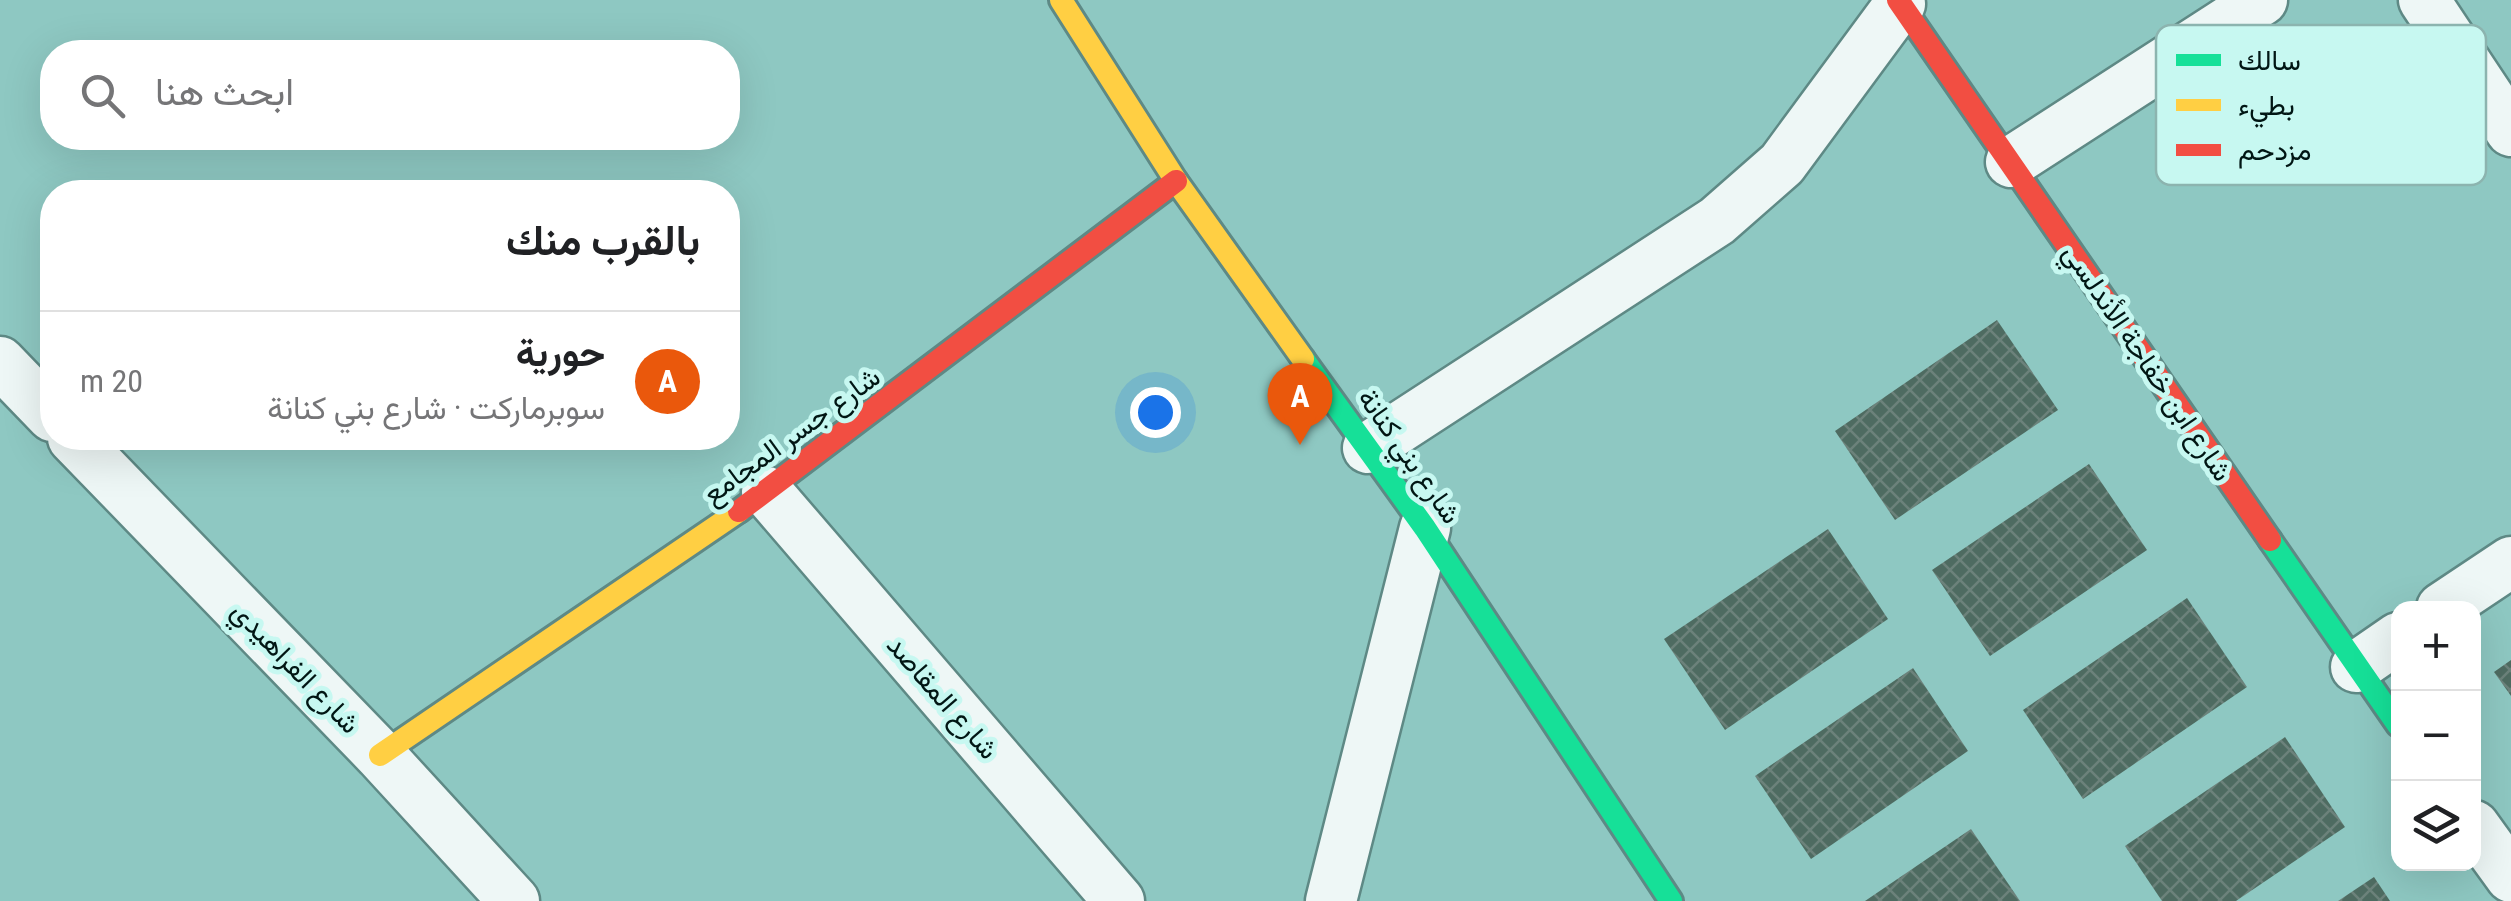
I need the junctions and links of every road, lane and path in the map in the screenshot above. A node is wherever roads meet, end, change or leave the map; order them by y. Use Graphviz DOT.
graph roads {
  1 [pos="1061,0"];
  2 [pos="2262,0"];
  3 [pos="2424,0"];
  4 [pos="1899,2"];
  5 [pos="2223,25"];
  6 [pos="2441,25"];
  7 [pos="2156,69"];
  8 [pos="2486,93"];
  9 [pos="2511,131"];
  10 [pos="2012,162"];
  11 [pos="1176,181"];
  12 [pos="0,362"];
  13 [pos="40,404"];
  14 [pos="1368,448"];
  15 [pos="85,450"];
  16 [pos="767,492"];
  17 [pos="1425,528"];
  18 [pos="2511,562"];
  19 [pos="2452,601"];
  20 [pos="2391,643"];
  21 [pos="2356,667"];
  22 [pos="2391,715"];
  23 [pos="380,754"];
  24 [pos="2481,836"];
  25 [pos="2511,877"];
  26 [pos="514,901"];
  27 [pos="1120,901"];
  28 [pos="1331,901"];
  29 [pos="1670,901"];
  1 -- 11 [label="street, شارع بني كنانة"];
  2 -- 5 [label="street"];
  3 -- 6 [label="street"];
  4 -- 10 [label="street, شارع ابن خفاجة الأندلسي"];
  4 -- 14 [label="street"];
  7 -- 10 [label="street"];
  8 -- 9 [label="street"];
  10 -- 21 [label="street, شارع ابن خفاجة الأندلسي"];
  11 -- 14 [label="street, شارع بني كنانة"];
  11 -- 16 [label="street, شارع جسر المجامع"];
  12 -- 13 [label="street"];
  14 -- 17 [label="street, شارع بني كنانة"];
  15 -- 23 [label="street, شارع الفراهيدي"];
  16 -- 23 [label="street, شارع جسر المجامع"];
  16 -- 27 [label="street, شارع المقاصد"];
  17 -- 28 [label="street"];
  17 -- 29 [label="street, شارع بني كنانة"];
  18 -- 19 [label="street"];
  20 -- 21 [label="street"];
  21 -- 22 [label="street, شارع ابن خفاجة الأندلسي"];
  23 -- 26 [label="street, شارع الفراهيدي"];
  24 -- 25 [label="street"];
}
